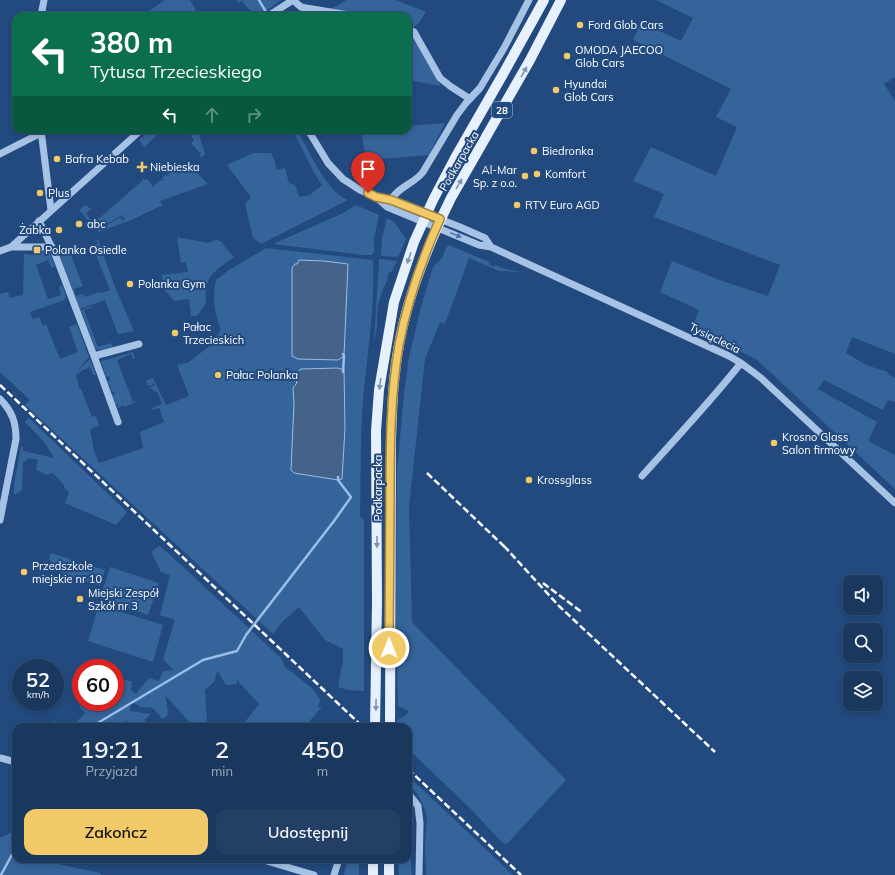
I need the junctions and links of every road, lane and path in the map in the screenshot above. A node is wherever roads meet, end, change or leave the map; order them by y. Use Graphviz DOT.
graph roads {
  1 [pos="44,0"];
  2 [pos="293,0"];
  3 [pos="529,0"];
  4 [pos="544,0"];
  5 [pos="561,0"];
  6 [pos="42,12"];
  7 [pos="274,12"];
  8 [pos="282,12"];
  9 [pos="330,12"];
  10 [pos="412,31"];
  11 [pos="470,99"];
  12 [pos="36,134"];
  13 [pos="41,134"];
  14 [pos="136,134"];
  15 [pos="310,134"];
  16 [pos="0,154"];
  17 [pos="376,197"];
  18 [pos="391,200"];
  19 [pos="51,210"];
  20 [pos="424,217"];
  21 [pos="39,221"];
  22 [pos="439,223"];
  23 [pos="11,247"];
  24 [pos="52,247"];
  25 [pos="0,251"];
  26 [pos="139,344"];
  27 [pos="94,356"];
  28 [pos="741,363"];
  29 [pos="0,399"];
  30 [pos="118,422"];
  31 [pos="642,476"];
  32 [pos="895,503"];
  33 [pos="0,520"];
  34 [pos="376,723"];
  35 [pos="390,723"];
  36 [pos="0,758"];
  37 [pos="12,761"];
  38 [pos="412,798"];
  39 [pos="274,863"];
  40 [pos="338,863"];
  41 [pos="373,863"];
  42 [pos="389,863"];
  43 [pos="314,875"];
  44 [pos="334,875"];
  45 [pos="373,875"];
  46 [pos="389,875"];
  47 [pos="419,875"];
  1 -- 6 [label="street"];
  2 -- 7 [label="street"];
  2 -- 8 [label="street"];
  2 -- 9 [label="street"];
  3 -- 11 [label="street"];
  4 -- 20 [label="main road, Podkarpacka / 28"];
  22 -- 5 [label="main road, Podkarpacka / 28, one-way"];
  10 -- 11 [label="street"];
  11 -- 18 [label="street"];
  12 -- 16 [label="street"];
  13 -- 19 [label="street"];
  14 -- 19 [label="street"];
  15 -- 17 [label="street"];
  17 -- 18 [label="street"];
  17 -- 20 [label="street"];
  18 -- 20 [label="street"];
  19 -- 21 [label="street"];
  20 -- 22 [label="street, Tysiąclecia"];
  20 -- 34 [label="main road, Podkarpacka / 28, one-way"];
  21 -- 23 [label="street"];
  21 -- 24 [label="street"];
  22 -- 28 [label="street, Tysiąclecia"];
  22 -- 35 [label="main road, Podkarpacka / 28"];
  23 -- 24 [label="street"];
  23 -- 25 [label="street"];
  24 -- 27 [label="street"];
  26 -- 27 [label="street"];
  27 -- 30 [label="street"];
  28 -- 31 [label="street"];
  28 -- 32 [label="street, Tysiąclecia"];
  29 -- 33 [label="street"];
  36 -- 37 [label="street"];
  38 -- 47 [label="street"];
  39 -- 43 [label="street"];
  40 -- 44 [label="street"];
  41 -- 45 [label="main road"];
  42 -- 46 [label="main road"];
}
